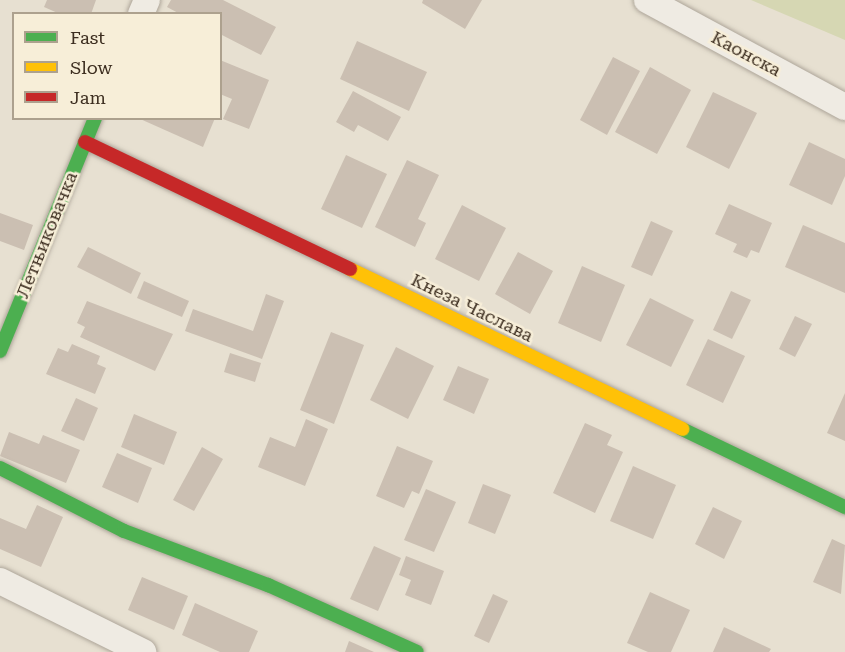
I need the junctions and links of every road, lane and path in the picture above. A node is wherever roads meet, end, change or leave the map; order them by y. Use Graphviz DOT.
graph roads {
  1 [pos="647,0"];
  2 [pos="845,107"];
  3 [pos="94,120"];
  4 [pos="85,142"];
  5 [pos="0,351"];
  6 [pos="0,468"];
  7 [pos="845,507"];
  8 [pos="0,580"];
  9 [pos="143,652"];
  10 [pos="417,652"];
  1 -- 2 [label="street, Каонска"];
  3 -- 4 [label="street, Летњиковачка"];
  4 -- 5 [label="street, Летњиковачка"];
  4 -- 7 [label="street, Кнеза Часлава"];
  6 -- 10 [label="street"];
  8 -- 9 [label="street"];
}
